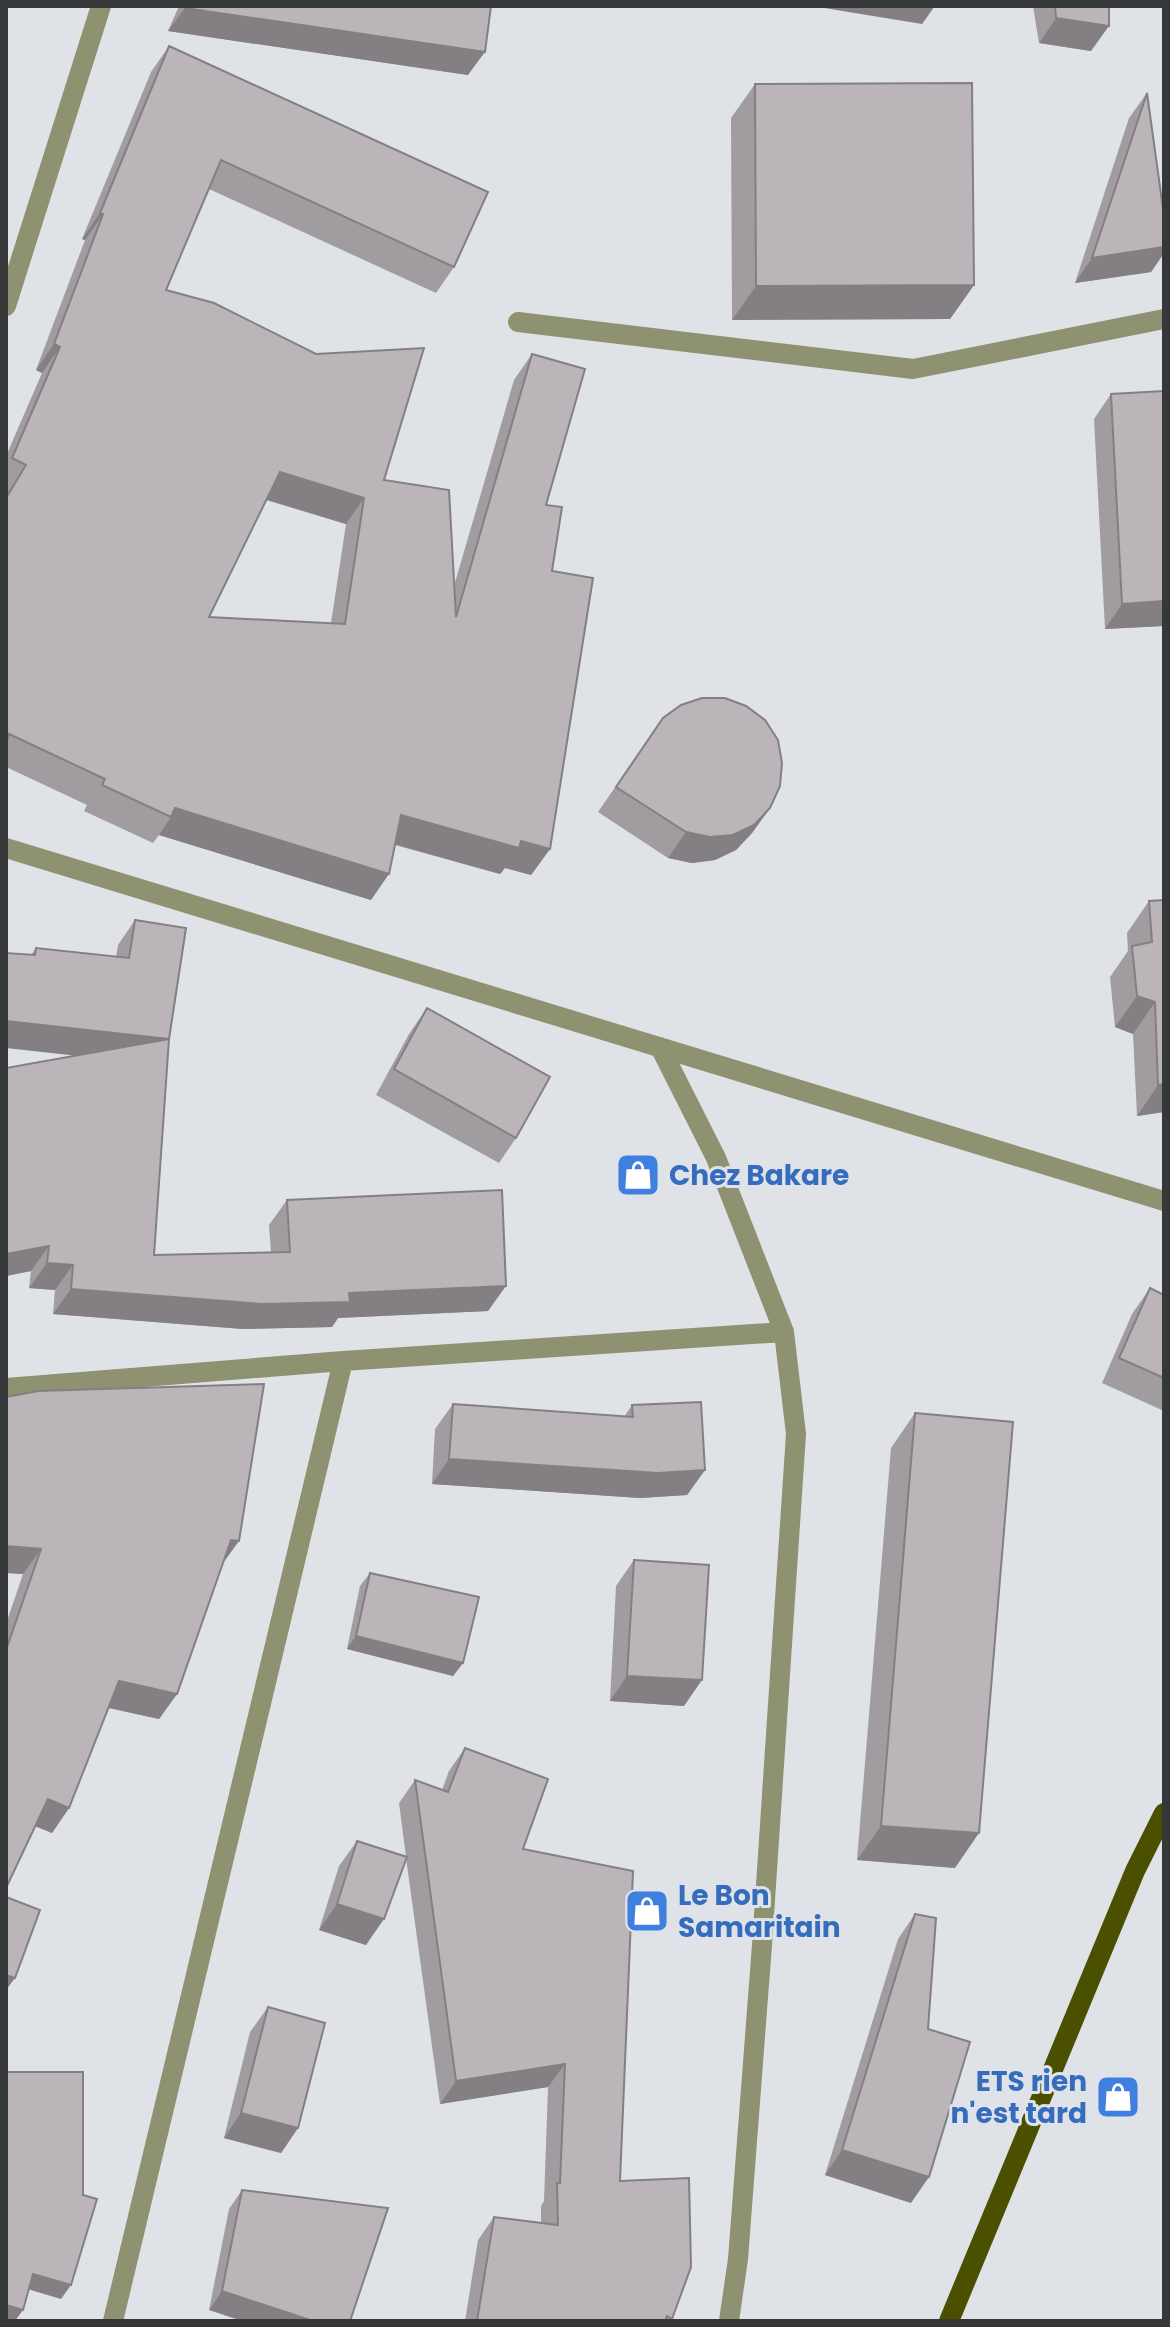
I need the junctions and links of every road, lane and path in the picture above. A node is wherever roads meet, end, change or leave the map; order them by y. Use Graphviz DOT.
graph roads {
  1 [pos="101,6"];
  2 [pos="6,306"];
  3 [pos="1164,319"];
  4 [pos="518,322"];
  5 [pos="6,848"];
  6 [pos="660,1047"];
  7 [pos="1164,1201"];
  8 [pos="784,1332"];
  9 [pos="343,1361"];
  10 [pos="6,1388"];
  11 [pos="1164,1813"];
  12 [pos="113,2321"];
  13 [pos="729,2321"];
  14 [pos="949,2321"];
  1 -- 2 [label="street"];
  3 -- 4 [label="street"];
  5 -- 6 [label="street"];
  6 -- 7 [label="street"];
  6 -- 8 [label="street"];
  8 -- 9 [label="street"];
  8 -- 13 [label="street"];
  9 -- 10 [label="street"];
  9 -- 12 [label="street"];
  11 -- 14 [label="main road"];
}
